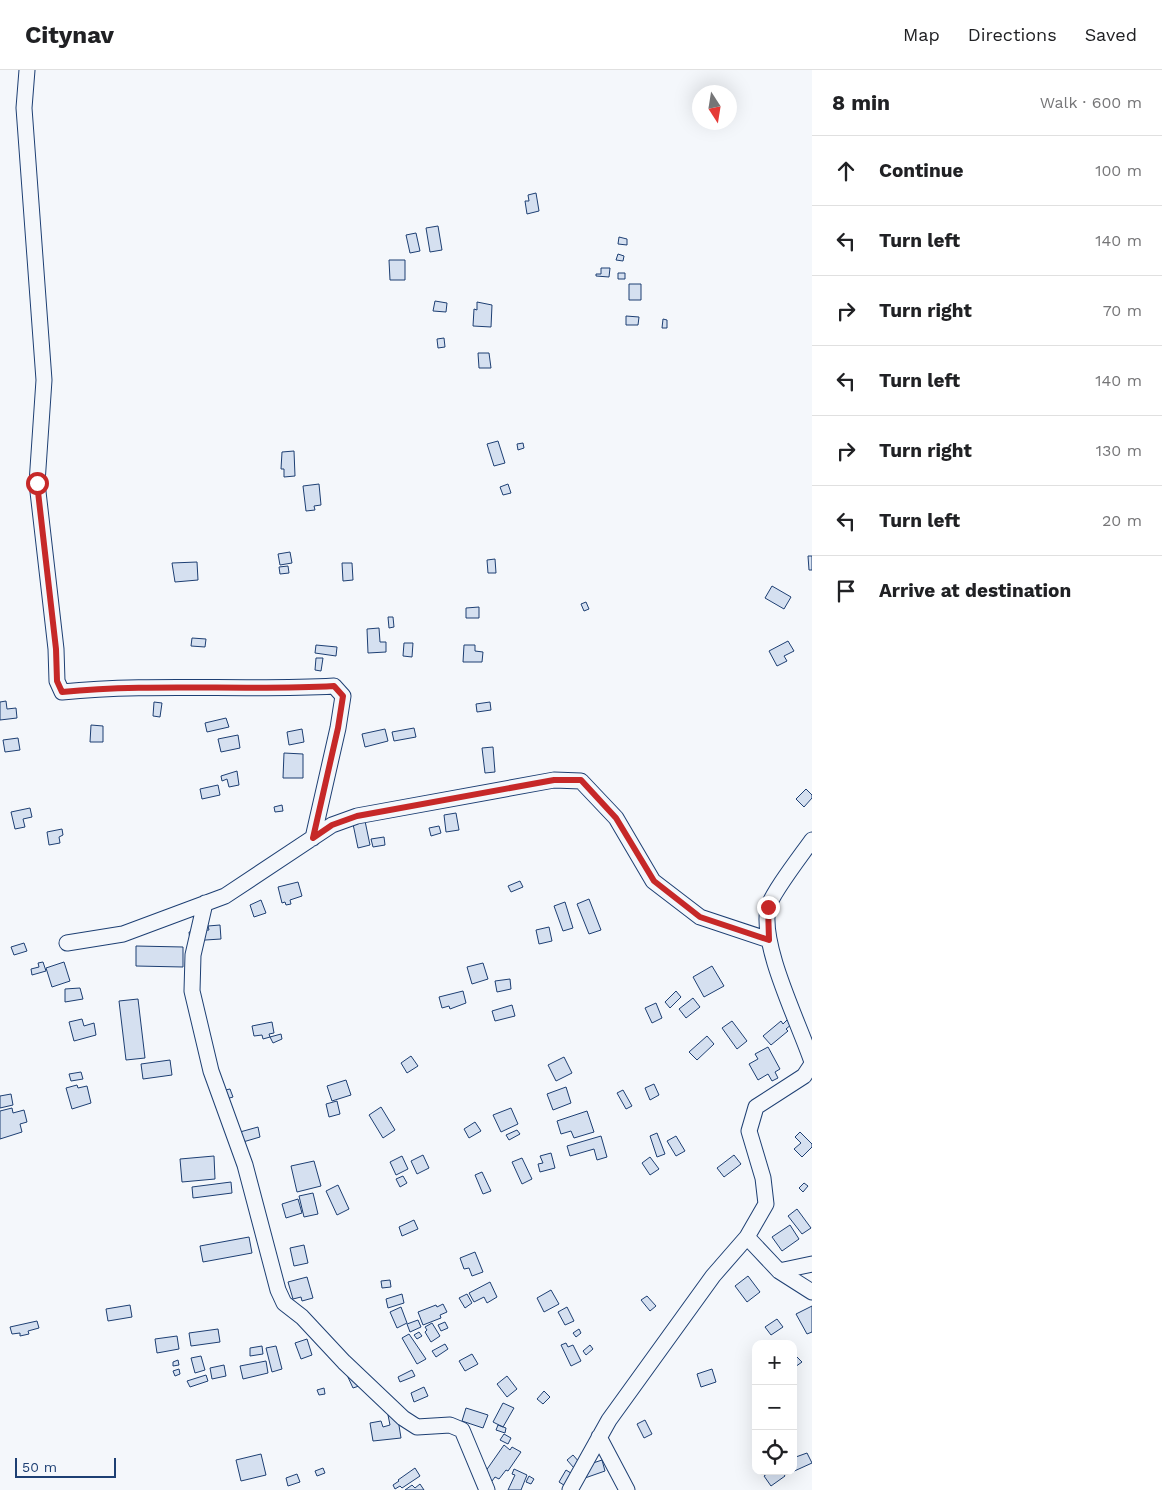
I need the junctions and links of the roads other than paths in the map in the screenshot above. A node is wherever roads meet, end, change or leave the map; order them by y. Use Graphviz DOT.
graph roads {
  1 [pos="26,70"];
  2 [pos="313,838"];
  3 [pos="812,840"];
  4 [pos="205,903"];
  5 [pos="769,940"];
  6 [pos="67,943"];
  7 [pos="812,1063"];
  8 [pos="747,1237"];
  9 [pos="812,1264"];
  10 [pos="780,1271"];
  11 [pos="812,1292"];
  12 [pos="599,1438"];
  13 [pos="488,1490"];
  14 [pos="570,1490"];
  15 [pos="627,1490"];
  1 -- 2 [label="street"];
  2 -- 4 [label="street"];
  2 -- 5 [label="street"];
  3 -- 5 [label="street"];
  4 -- 6 [label="street"];
  4 -- 13 [label="street"];
  5 -- 7 [label="street"];
  7 -- 8 [label="street"];
  8 -- 10 [label="street"];
  8 -- 12 [label="street"];
  9 -- 10 [label="street"];
  10 -- 11 [label="street"];
  12 -- 14 [label="street"];
  12 -- 15 [label="street"];
}
